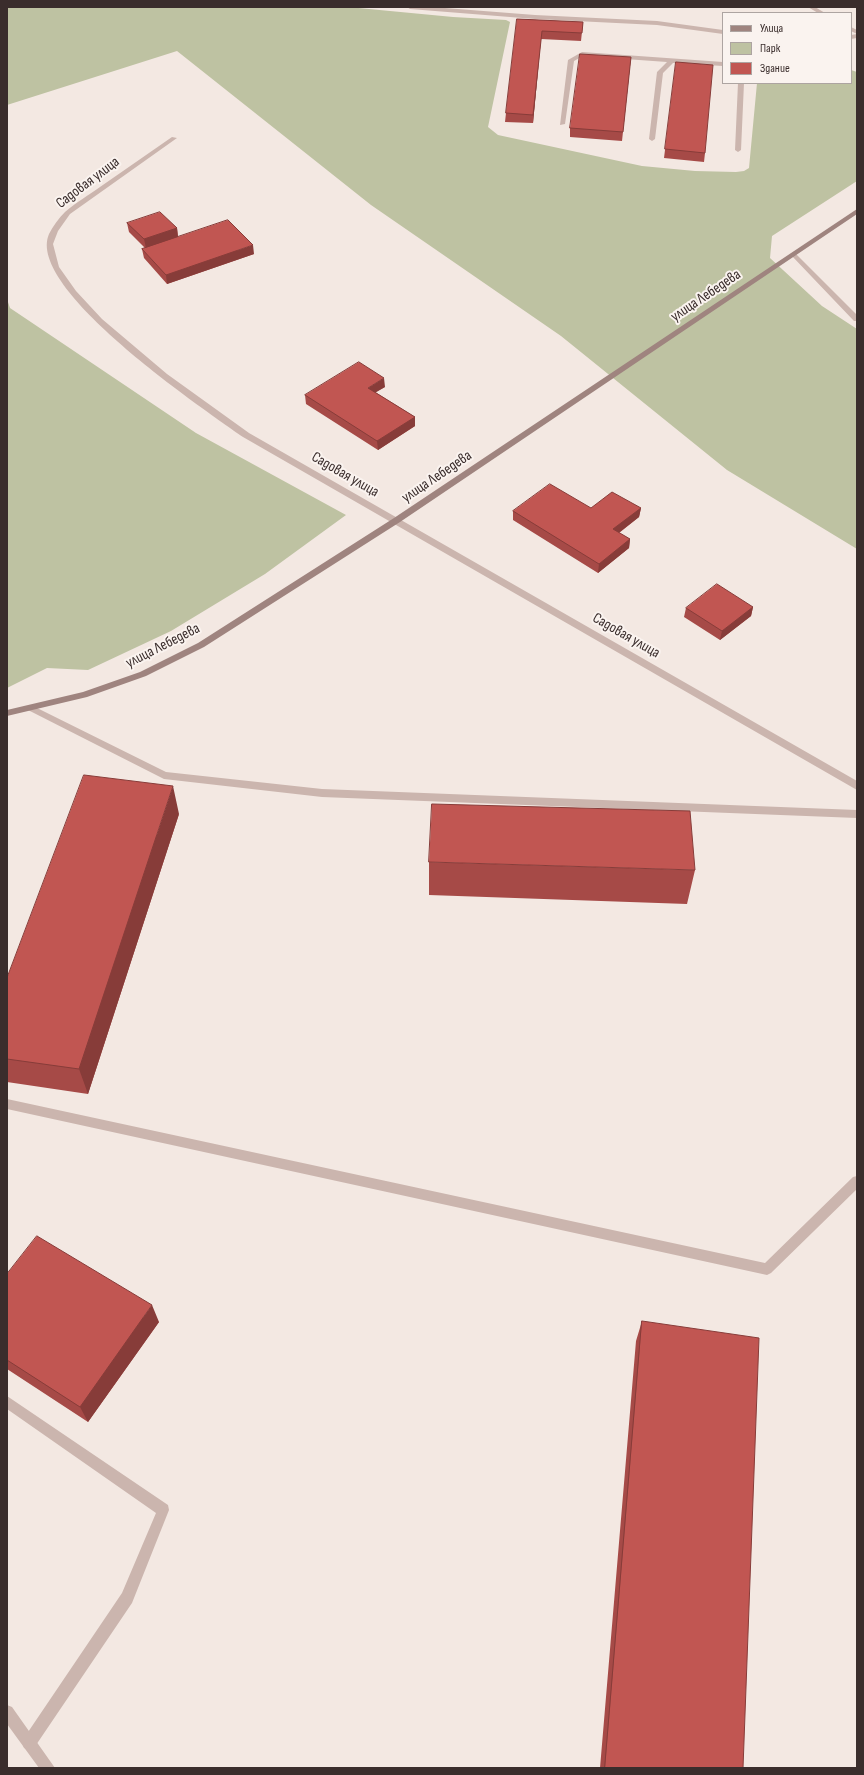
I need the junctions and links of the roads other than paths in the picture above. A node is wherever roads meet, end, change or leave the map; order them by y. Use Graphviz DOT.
graph roads {
  1 [pos="410,7"];
  2 [pos="811,7"];
  3 [pos="820,12"];
  4 [pos="722,32"];
  5 [pos="672,61"];
  6 [pos="722,64"];
  7 [pos="741,84"];
  8 [pos="562,124"];
  9 [pos="174,138"];
  10 [pos="652,139"];
  11 [pos="738,150"];
  12 [pos="857,211"];
  13 [pos="794,254"];
  14 [pos="857,319"];
  15 [pos="397,520"];
  16 [pos="31,708"];
  17 [pos="7,713"];
  18 [pos="857,786"];
  19 [pos="857,814"];
  20 [pos="7,1104"];
  21 [pos="857,1181"];
  22 [pos="7,1402"];
  23 [pos="7,1712"];
  24 [pos="29,1742"];
  25 [pos="48,1768"];
  1 -- 4 [label="street"];
  2 -- 3 [label="street"];
  5 -- 6 [label="street"];
  5 -- 8 [label="street"];
  5 -- 10 [label="street"];
  7 -- 11 [label="street"];
  9 -- 15 [label="street, Садовая улица"];
  12 -- 13 [label="street, улица Лебедева"];
  13 -- 14 [label="street"];
  13 -- 15 [label="street, улица Лебедева"];
  15 -- 16 [label="street, улица Лебедева"];
  15 -- 18 [label="street, Садовая улица"];
  16 -- 17 [label="street, улица Лебедева"];
  16 -- 19 [label="street"];
  20 -- 21 [label="street"];
  22 -- 24 [label="street"];
  23 -- 24 [label="street"];
  24 -- 25 [label="street"];
}
